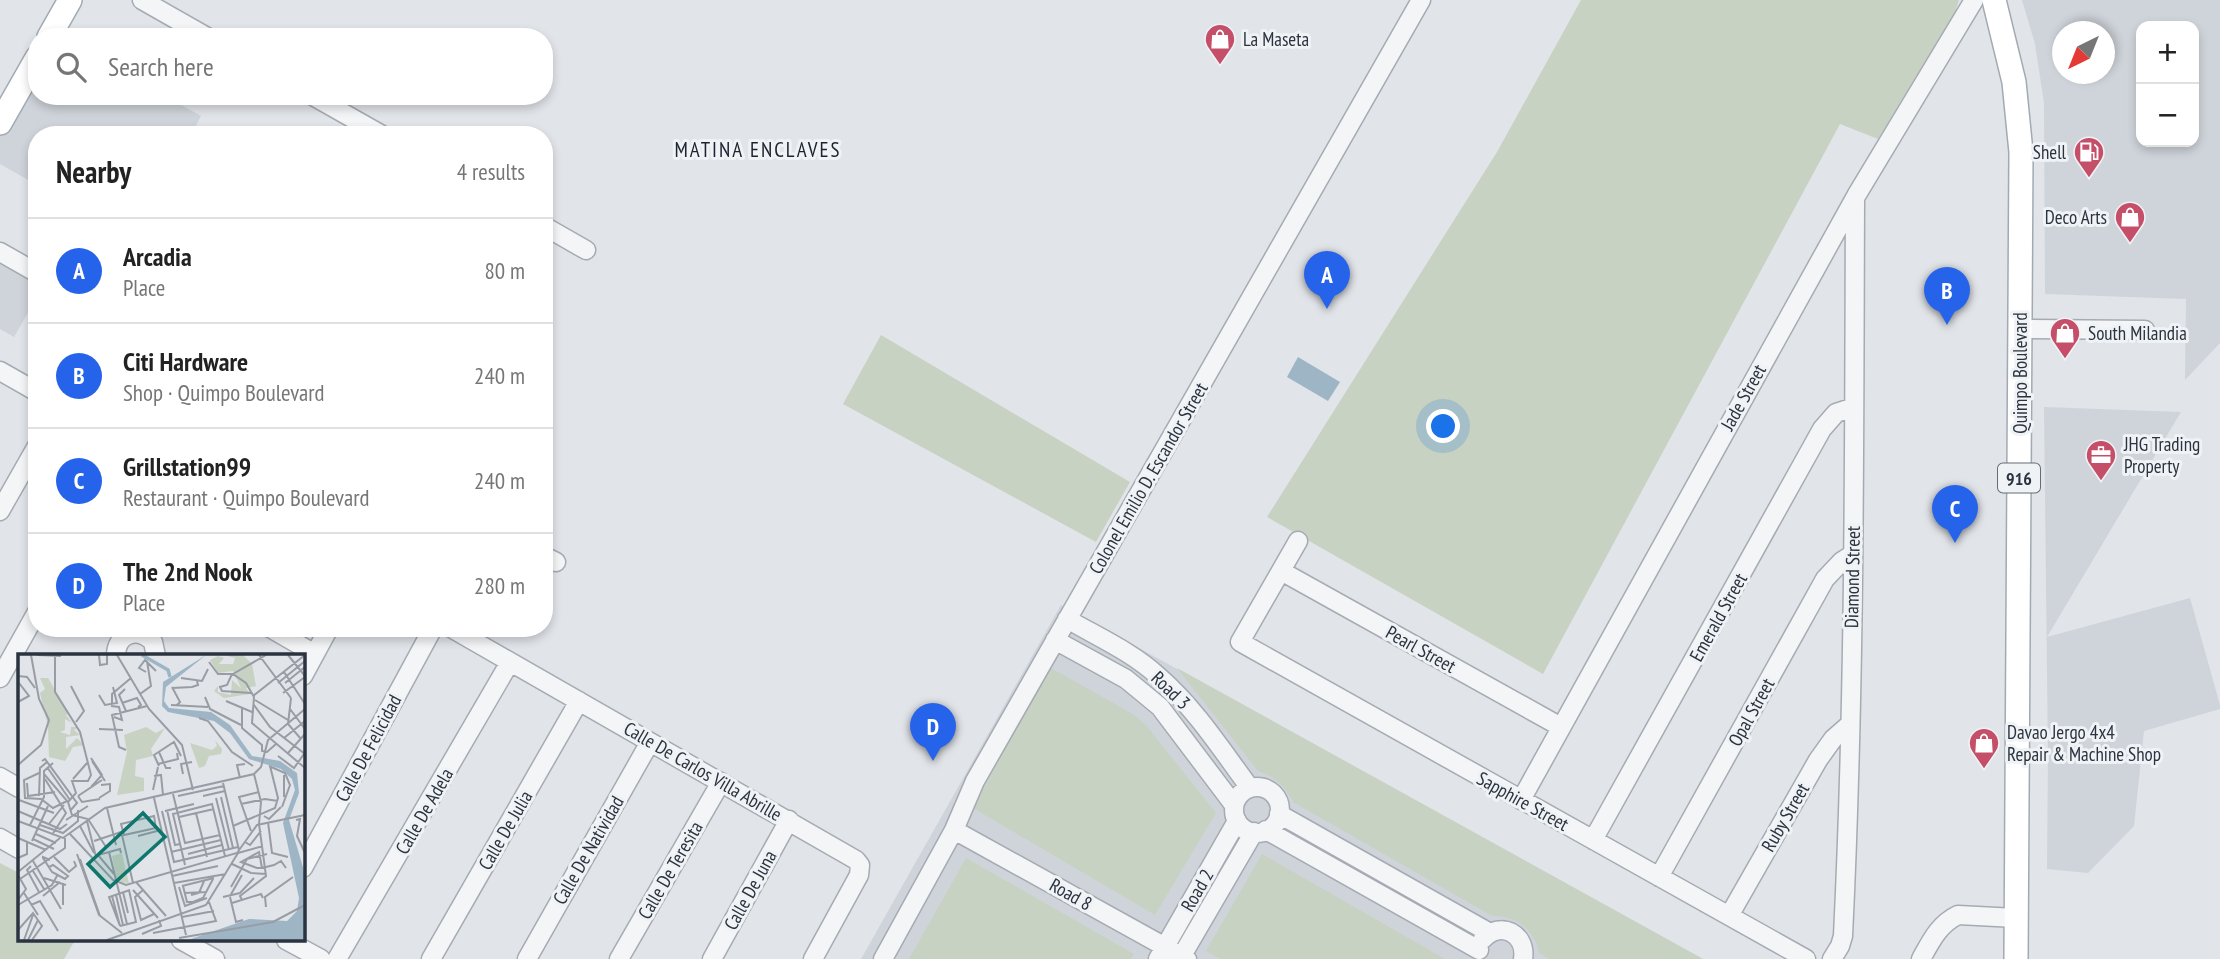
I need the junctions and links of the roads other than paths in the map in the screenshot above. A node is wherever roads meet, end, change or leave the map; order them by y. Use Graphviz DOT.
graph roads {
  1 [pos="70,0"];
  2 [pos="142,0"];
  3 [pos="1421,0"];
  4 [pos="1974,0"];
  5 [pos="1994,0"];
  6 [pos="54,28"];
  7 [pos="191,28"];
  8 [pos="28,73"];
  9 [pos="329,105"];
  10 [pos="2,116"];
  11 [pos="366,126"];
  12 [pos="1856,196"];
  13 [pos="553,231"];
  14 [pos="586,250"];
  15 [pos="0,252"];
  16 [pos="28,268"];
  17 [pos="2020,329"];
  18 [pos="2145,330"];
  19 [pos="0,372"];
  20 [pos="28,387"];
  21 [pos="1854,407"];
  22 [pos="28,462"];
  23 [pos="0,512"];
  24 [pos="1298,541"];
  25 [pos="1853,554"];
  26 [pos="1281,571"];
  27 [pos="1067,619"];
  28 [pos="28,628"];
  29 [pos="126,637"];
  30 [pos="148,637"];
  31 [pos="286,637"];
  32 [pos="324,637"];
  33 [pos="428,637"];
  34 [pos="467,637"];
  35 [pos="1055,640"];
  36 [pos="116,654"];
  37 [pos="156,654"];
  38 [pos="315,654"];
  39 [pos="510,662"];
  40 [pos="304,674"];
  41 [pos="0,678"];
  42 [pos="579,701"];
  43 [pos="1849,725"];
  44 [pos="1561,727"];
  45 [pos="650,742"];
  46 [pos="0,777"];
  47 [pos="721,782"];
  48 [pos="18,787"];
  49 [pos="1250,788"];
  50 [pos="1521,800"];
  51 [pos="1236,813"];
  52 [pos="1279,814"];
  53 [pos="789,820"];
  54 [pos="954,830"];
  55 [pos="1260,831"];
  56 [pos="0,838"];
  57 [pos="1593,840"];
  58 [pos="18,848"];
  59 [pos="304,866"];
  60 [pos="1659,877"];
  61 [pos="1729,916"];
  62 [pos="2016,918"];
  63 [pos="1490,933"];
  64 [pos="185,942"];
  65 [pos="290,942"];
  66 [pos="1161,953"];
  67 [pos="1479,955"];
  68 [pos="1183,958"];
  69 [pos="1833,958"];
  70 [pos="215,959"];
  71 [pos="320,959"];
  72 [pos="337,959"];
  73 [pos="431,959"];
  74 [pos="527,959"];
  75 [pos="620,959"];
  76 [pos="712,959"];
  77 [pos="813,959"];
  78 [pos="883,959"];
  79 [pos="1523,959"];
  80 [pos="1806,959"];
  81 [pos="1921,959"];
  82 [pos="2016,959"];
  1 -- 6 [label="main road"];
  2 -- 7 [label="street"];
  3 -- 27 [label="street, Colonel Emilio D. Escandor Street"];
  4 -- 12 [label="street, Jade Street"];
  5 -- 17 [label="main road, Quimpo Boulevard / 916"];
  8 -- 10 [label="main road"];
  9 -- 11 [label="street"];
  12 -- 21 [label="street, Diamond Street"];
  12 -- 44 [label="street, Jade Street"];
  13 -- 14 [label="street"];
  15 -- 16 [label="street"];
  17 -- 18 [label="street"];
  17 -- 62 [label="main road, Quimpo Boulevard / 916"];
  19 -- 20 [label="street"];
  21 -- 25 [label="street, Diamond Street"];
  21 -- 57 [label="street, Emerald Street"];
  22 -- 23 [label="street"];
  24 -- 26 [label="street"];
  25 -- 43 [label="street, Diamond Street"];
  25 -- 60 [label="street, Opal Street"];
  26 -- 44 [label="street, Pearl Street"];
  26 -- 50 [label="street, Sapphire Street"];
  27 -- 35 [label="street, Colonel Emilio D. Escandor Street"];
  27 -- 49 [label="street, Road 3"];
  28 -- 41 [label="street"];
  29 -- 36 [label="street"];
  30 -- 37 [label="street"];
  31 -- 38 [label="street"];
  32 -- 38 [label="street"];
  33 -- 59 [label="street, Calle De Felicidad"];
  34 -- 39 [label="street, Calle De Carlos Villa Abrille"];
  35 -- 51 [label="street, Road 3"];
  35 -- 54 [label="street, Colonel Emilio D. Escandor Street"];
  38 -- 40 [label="street"];
  39 -- 42 [label="street, Calle De Carlos Villa Abrille"];
  39 -- 72 [label="street, Calle De Adela"];
  42 -- 45 [label="street, Calle De Carlos Villa Abrille"];
  42 -- 73 [label="street, Calle De Julia"];
  43 -- 61 [label="street, Ruby Street"];
  43 -- 69 [label="street, Diamond Street"];
  44 -- 50 [label="street, Jade Street"];
  45 -- 47 [label="street, Calle De Carlos Villa Abrille"];
  45 -- 74 [label="street, Calle De Natividad"];
  46 -- 48 [label="street"];
  47 -- 53 [label="street, Calle De Carlos Villa Abrille"];
  47 -- 75 [label="street, Calle De Teresita"];
  49 -- 51 [label="street"];
  49 -- 52 [label="street"];
  50 -- 57 [label="street, Sapphire Street"];
  51 -- 55 [label="street"];
  51 -- 66 [label="street, Road 2"];
  52 -- 55 [label="street"];
  52 -- 63 [label="street"];
  53 -- 76 [label="street, Calle De Juna"];
  53 -- 77 [label="street, Calle De Carlos Villa Abrille"];
  54 -- 66 [label="street, Road 8"];
  54 -- 78 [label="street, Colonel Emilio D. Escandor Street"];
  55 -- 67 [label="street"];
  55 -- 68 [label="street, Road 2"];
  56 -- 58 [label="street"];
  57 -- 60 [label="street, Sapphire Street"];
  60 -- 61 [label="street, Sapphire Street"];
  61 -- 80 [label="street, Sapphire Street"];
  62 -- 81 [label="street"];
  62 -- 82 [label="main road, Quimpo Boulevard / 916"];
  63 -- 67 [label="street"];
  63 -- 79 [label="street"];
  64 -- 70 [label="street"];
  65 -- 71 [label="street"];
  66 -- 68 [label="street, Road 8"];
}
